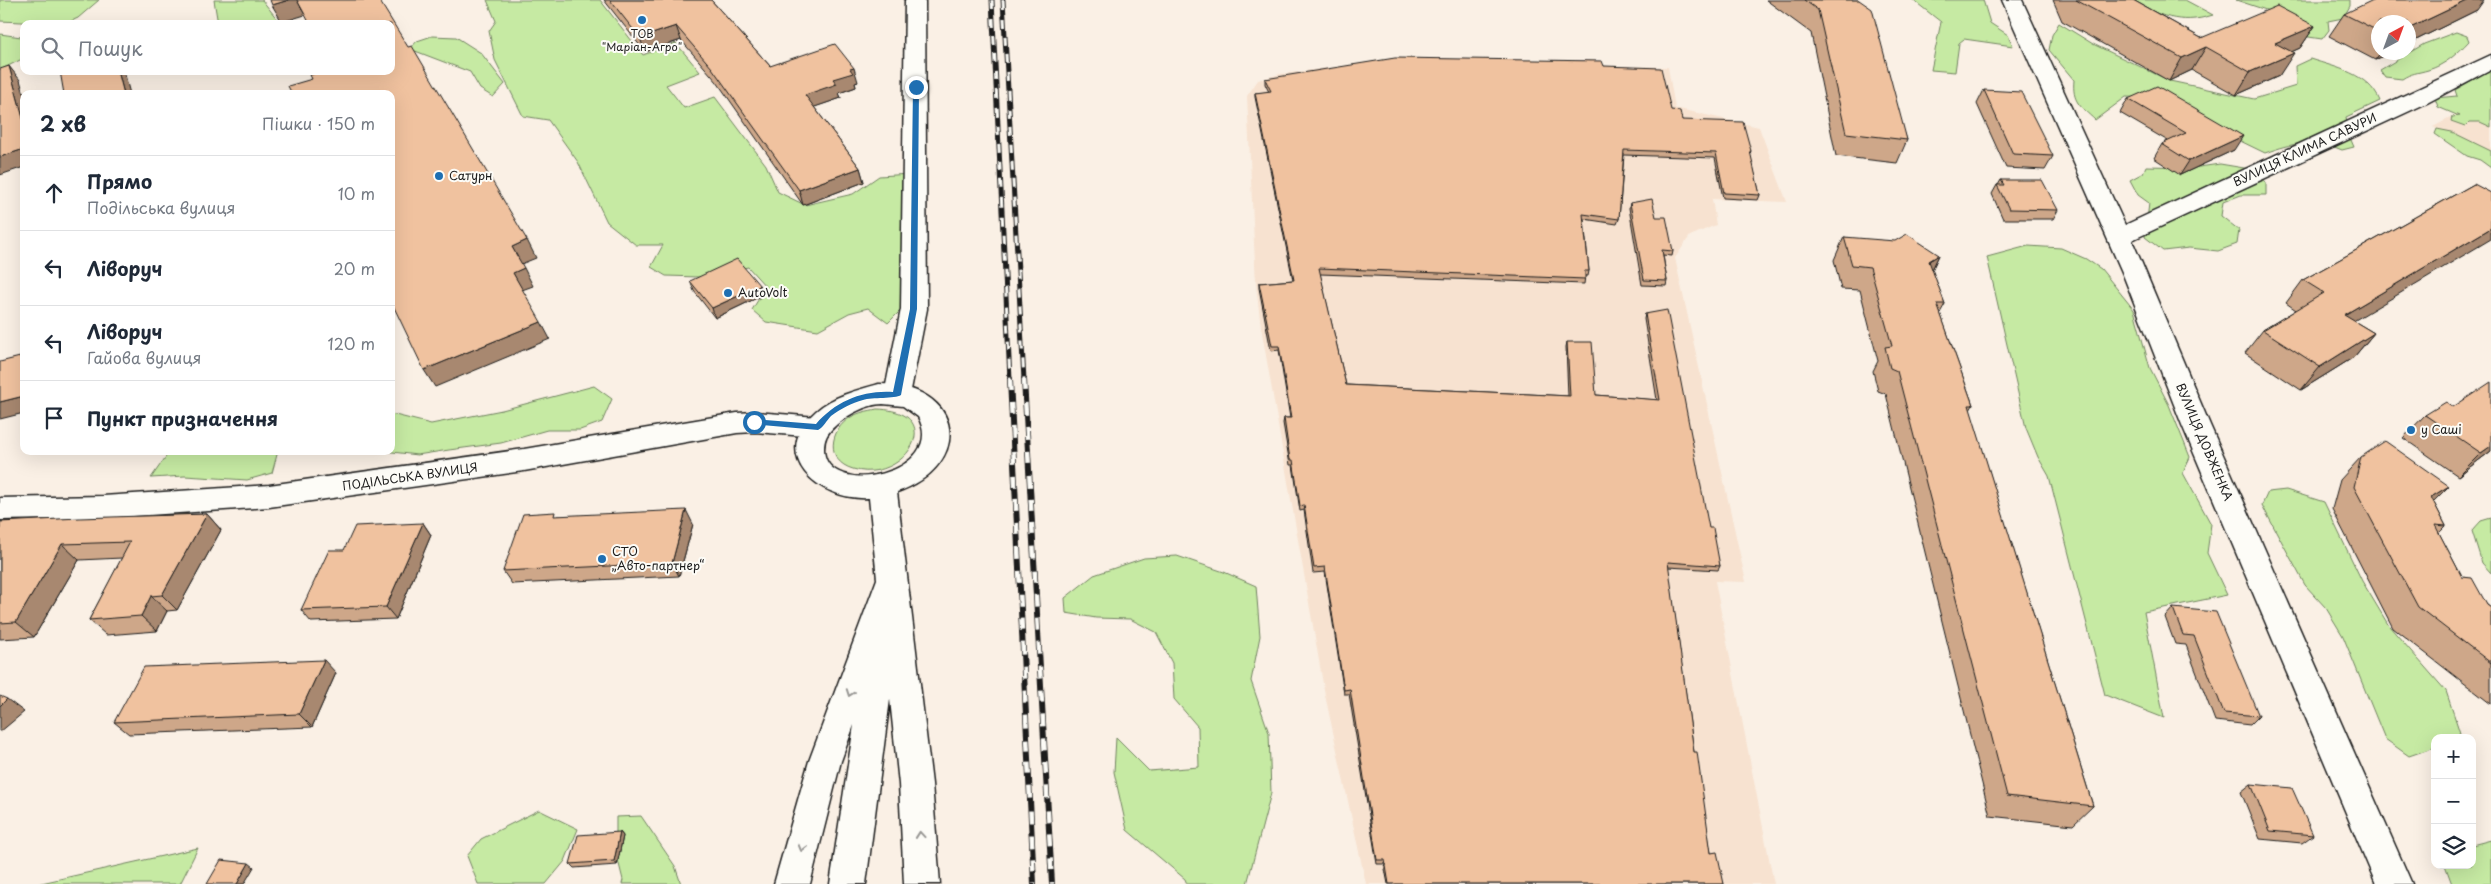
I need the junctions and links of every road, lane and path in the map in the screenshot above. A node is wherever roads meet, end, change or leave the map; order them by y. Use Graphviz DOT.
graph roads {
  1 [pos="914,0"];
  2 [pos="2012,0"];
  3 [pos="2491,61"];
  4 [pos="2118,237"];
  5 [pos="897,395"];
  6 [pos="818,427"];
  7 [pos="882,486"];
  8 [pos="0,509"];
  9 [pos="890,581"];
  10 [pos="792,884"];
  11 [pos="848,884"];
  12 [pos="922,884"];
  13 [pos="2394,884"];
  1 -- 5 [label="street"];
  2 -- 4 [label="street, ВУЛИЦЯ ДОВЖЕНКА"];
  3 -- 4 [label="street, ВУЛИЦЯ КЛИМА САВУРИ"];
  4 -- 13 [label="street, ВУЛИЦЯ ДОВЖЕНКА"];
  5 -- 6 [label="street"];
  5 -- 7 [label="street"];
  6 -- 7 [label="street"];
  6 -- 8 [label="street, ПОДІЛЬСЬКА ВУЛИЦЯ"];
  7 -- 9 [label="street"];
  9 -- 10 [label="street, one-way"];
  9 -- 11 [label="street"];
  12 -- 9 [label="street, one-way"];
}
